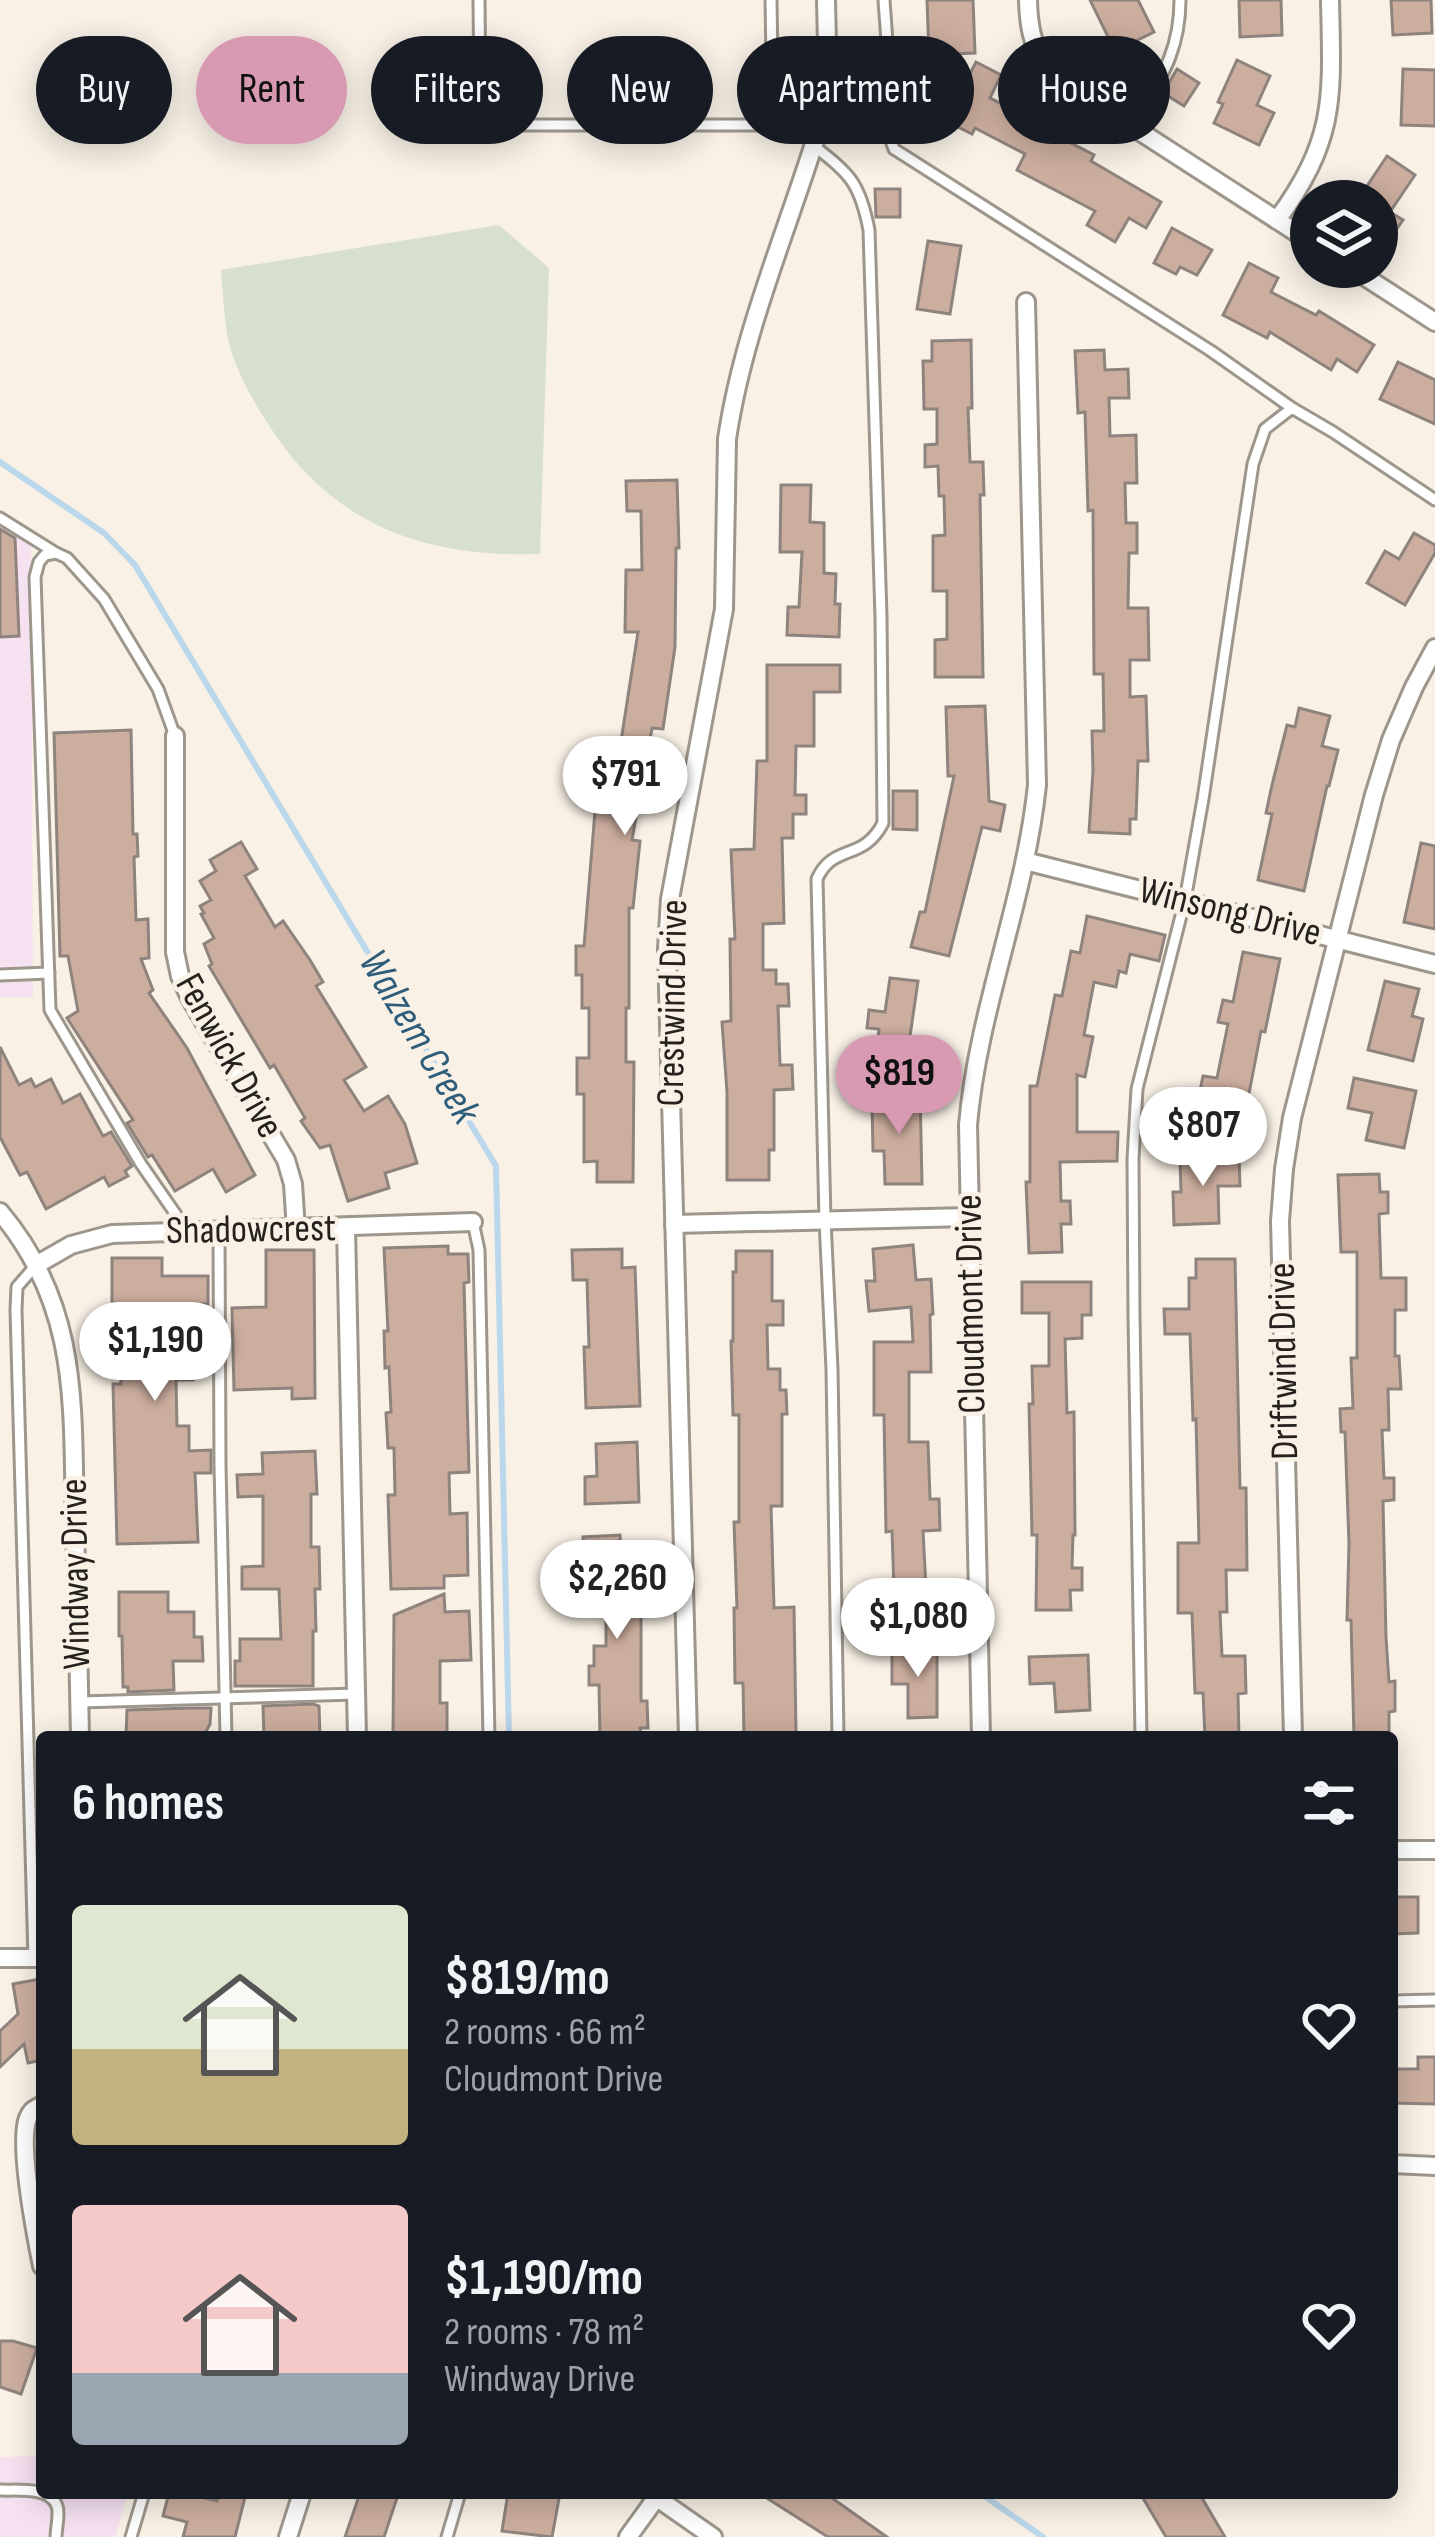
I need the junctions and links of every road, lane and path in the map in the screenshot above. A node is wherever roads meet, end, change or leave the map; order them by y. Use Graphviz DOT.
graph roads {
  1 [pos="479,0"];
  2 [pos="771,0"];
  3 [pos="826,0"];
  4 [pos="884,0"];
  5 [pos="1028,0"];
  6 [pos="1180,0"];
  7 [pos="1330,0"];
  8 [pos="772,36"];
  9 [pos="827,36"];
  10 [pos="1033,36"];
  11 [pos="1170,59"];
  12 [pos="737,124"];
  13 [pos="1158,144"];
  14 [pos="814,146"];
  15 [pos="1277,220"];
  16 [pos="1290,228"];
  17 [pos="1383,288"];
  18 [pos="1025,302"];
  19 [pos="1434,320"];
  20 [pos="1292,408"];
  21 [pos="1435,500"];
  22 [pos="0,518"];
  23 [pos="56,553"];
  24 [pos="1435,648"];
  25 [pos="175,736"];
  26 [pos="1025,860"];
  27 [pos="1185,900"];
  28 [pos="1338,938"];
  29 [pos="1435,964"];
  30 [pos="49,973"];
  31 [pos="0,975"];
  32 [pos="0,1212"];
  33 [pos="969,1217"];
  34 [pos="825,1220"];
  35 [pos="473,1222"];
  36 [pos="674,1223"];
  37 [pos="346,1228"];
  38 [pos="296,1230"];
  39 [pos="219,1231"];
  40 [pos="188,1232"];
  41 [pos="36,1264"];
  42 [pos="356,1694"];
  43 [pos="226,1698"];
  44 [pos="80,1702"];
  45 [pos="80,1731"];
  46 [pos="226,1731"];
  47 [pos="357,1731"];
  48 [pos="489,1731"];
  49 [pos="688,1731"];
  50 [pos="838,1731"];
  51 [pos="981,1731"];
  52 [pos="1141,1731"];
  53 [pos="1293,1731"];
  54 [pos="1398,1850"];
  55 [pos="1435,1850"];
  56 [pos="36,1899"];
  57 [pos="0,1958"];
  58 [pos="36,1958"];
  59 [pos="1435,2000"];
  60 [pos="1398,2001"];
  61 [pos="36,2108"];
  62 [pos="1398,2164"];
  63 [pos="1435,2166"];
  64 [pos="36,2237"];
  65 [pos="0,2490"];
  66 [pos="36,2492"];
  67 [pos="53,2499"];
  68 [pos="142,2499"];
  69 [pos="300,2499"];
  70 [pos="458,2499"];
  71 [pos="652,2499"];
  72 [pos="660,2499"];
  73 [pos="56,2537"];
  74 [pos="131,2537"];
  75 [pos="288,2537"];
  76 [pos="447,2537"];
  77 [pos="628,2537"];
  78 [pos="712,2537"];
  1 -- 12 [label="lane"];
  2 -- 8 [label="lane"];
  3 -- 9 [label="street, Crestwind Drive"];
  4 -- 20 [label="lane"];
  5 -- 10 [label="street"];
  6 -- 11 [label="lane"];
  7 -- 15 [label="street"];
  13 -- 15 [label="street"];
  14 -- 34 [label="lane"];
  14 -- 36 [label="street, Crestwind Drive"];
  15 -- 16 [label="street"];
  17 -- 19 [label="street"];
  18 -- 26 [label="street, Cloudmont Drive"];
  20 -- 21 [label="lane"];
  20 -- 27 [label="lane"];
  22 -- 23 [label="lane"];
  23 -- 25 [label="lane"];
  23 -- 30 [label="lane"];
  24 -- 28 [label="street, Driftwind Drive"];
  25 -- 38 [label="street, Fenwick Drive"];
  26 -- 27 [label="street, Winsong Drive"];
  26 -- 33 [label="street, Cloudmont Drive"];
  27 -- 28 [label="street, Winsong Drive"];
  27 -- 52 [label="lane"];
  28 -- 29 [label="street, Winsong Drive"];
  28 -- 53 [label="street, Driftwind Drive"];
  30 -- 31 [label="lane"];
  30 -- 40 [label="lane"];
  32 -- 41 [label="street, Windway Drive"];
  33 -- 34 [label="street"];
  33 -- 51 [label="street, Cloudmont Drive"];
  34 -- 36 [label="street"];
  34 -- 50 [label="lane"];
  35 -- 37 [label="street, Shadowcrest"];
  35 -- 48 [label="lane"];
  36 -- 49 [label="street, Crestwind Drive"];
  37 -- 38 [label="street, Shadowcrest"];
  37 -- 42 [label="street"];
  38 -- 39 [label="street, Shadowcrest"];
  39 -- 40 [label="street, Shadowcrest"];
  39 -- 43 [label="lane"];
  40 -- 41 [label="street, Shadowcrest"];
  41 -- 44 [label="street, Windway Drive"];
  41 -- 56 [label="lane"];
  42 -- 43 [label="lane"];
  42 -- 47 [label="street"];
  43 -- 44 [label="lane"];
  43 -- 46 [label="lane"];
  44 -- 45 [label="street, Windway Drive"];
  54 -- 55 [label="street"];
  57 -- 58 [label="street"];
  59 -- 60 [label="lane"];
  61 -- 64 [label="street"];
  62 -- 63 [label="street"];
  65 -- 66 [label="lane"];
  67 -- 73 [label="lane"];
  68 -- 74 [label="lane"];
  69 -- 75 [label="street"];
  70 -- 76 [label="lane"];
  71 -- 77 [label="street"];
  72 -- 78 [label="street"];
}
